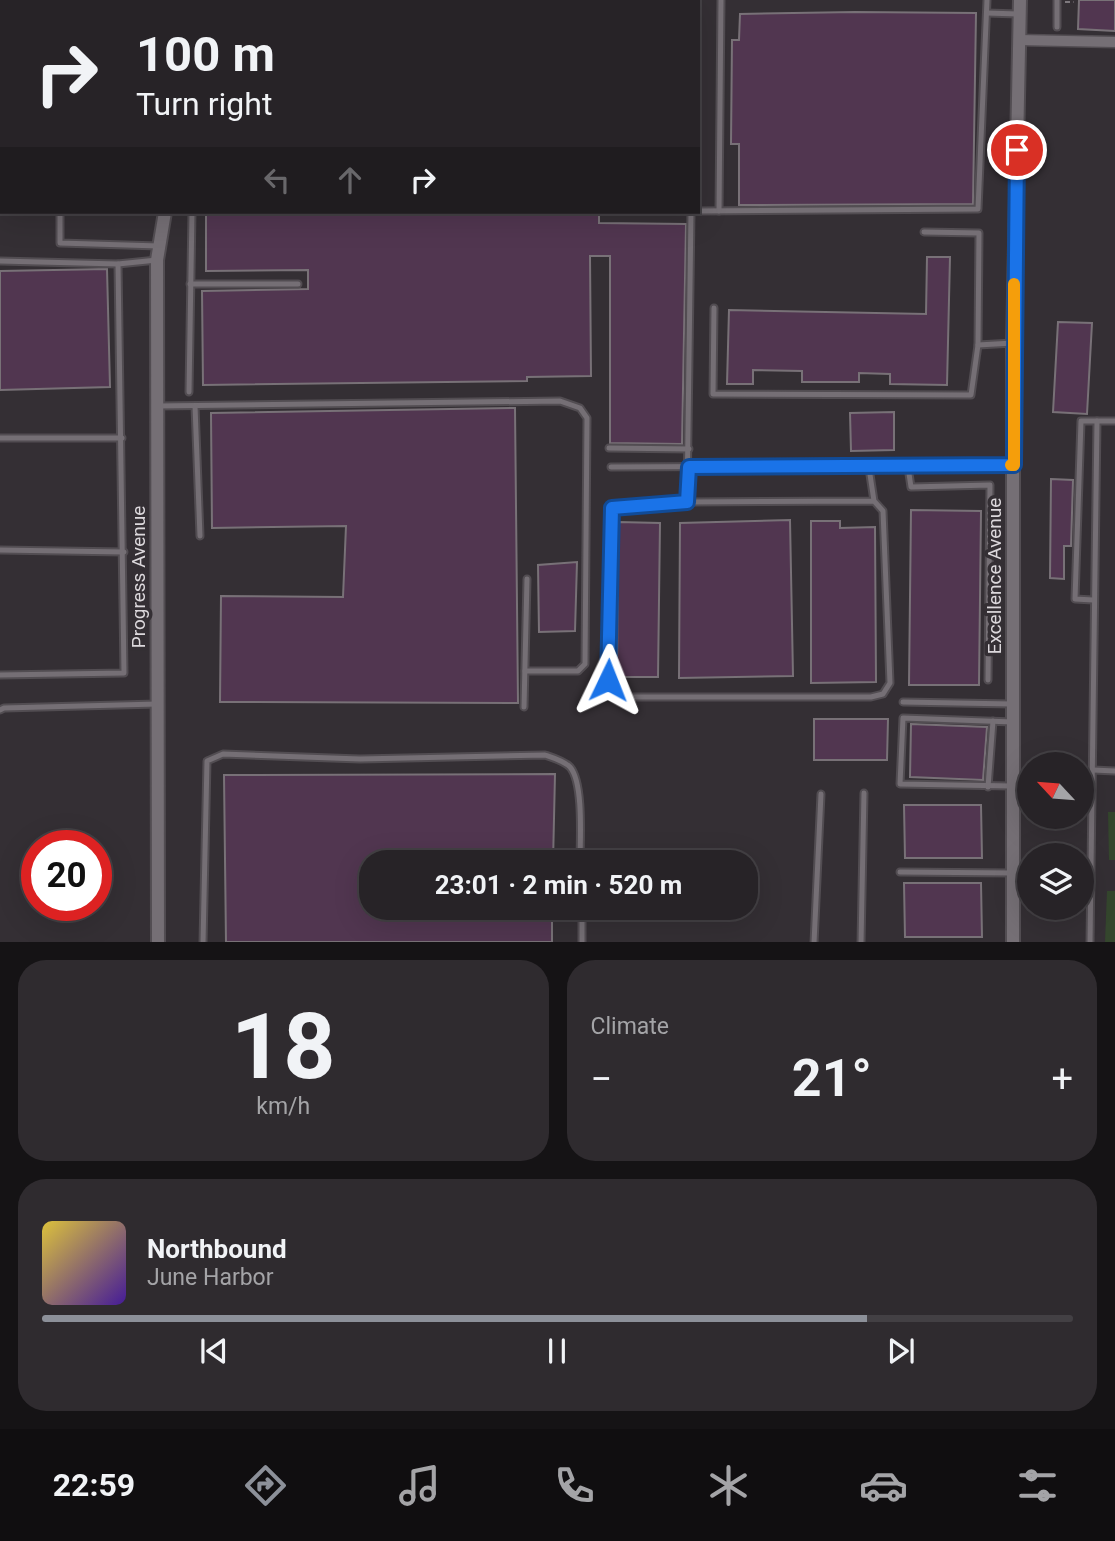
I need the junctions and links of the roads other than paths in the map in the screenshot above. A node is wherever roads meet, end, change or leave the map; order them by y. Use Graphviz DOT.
graph roads {
  1 [pos="721,0"];
  2 [pos="987,0"];
  3 [pos="1020,0"];
  4 [pos="1057,0"];
  5 [pos="986,13"];
  6 [pos="1020,14"];
  7 [pos="1056,26"];
  8 [pos="1019,40"];
  9 [pos="1115,42"];
  10 [pos="700,211"];
  11 [pos="719,211"];
  12 [pos="60,214"];
  13 [pos="165,214"];
  14 [pos="192,214"];
  15 [pos="691,214"];
  16 [pos="924,232"];
  17 [pos="159,246"];
  18 [pos="157,260"];
  19 [pos="0,261"];
  20 [pos="118,264"];
  21 [pos="190,284"];
  22 [pos="298,284"];
  23 [pos="714,308"];
  24 [pos="1013,343"];
  25 [pos="978,345"];
  26 [pos="189,391"];
  27 [pos="158,406"];
  28 [pos="195,406"];
  29 [pos="1097,421"];
  30 [pos="1115,421"];
  31 [pos="0,438"];
  32 [pos="121,438"];
  33 [pos="609,448"];
  34 [pos="690,449"];
  35 [pos="1014,465"];
  36 [pos="611,467"];
  37 [pos="689,467"];
  38 [pos="908,467"];
  39 [pos="869,468"];
  40 [pos="874,501"];
  41 [pos="687,502"];
  42 [pos="200,536"];
  43 [pos="0,551"];
  44 [pos="124,552"];
  45 [pos="527,579"];
  46 [pos="1093,600"];
  47 [pos="525,671"];
  48 [pos="0,675"];
  49 [pos="988,680"];
  50 [pos="903,702"];
  51 [pos="157,704"];
  52 [pos="1013,704"];
  53 [pos="524,707"];
  54 [pos="0,710"];
  55 [pos="993,721"];
  56 [pos="1013,722"];
  57 [pos="1093,752"];
  58 [pos="1094,770"];
  59 [pos="1115,771"];
  60 [pos="1014,786"];
  61 [pos="988,787"];
  62 [pos="864,793"];
  63 [pos="821,794"];
  64 [pos="1092,830"];
  65 [pos="580,850"];
  66 [pos="900,872"];
  67 [pos="1012,873"];
  68 [pos="582,920"];
  69 [pos="158,942"];
  70 [pos="203,942"];
  71 [pos="582,942"];
  72 [pos="814,942"];
  73 [pos="861,942"];
  74 [pos="1013,942"];
  75 [pos="1090,942"];
  1 -- 11 [label="lane"];
  2 -- 5 [label="lane"];
  3 -- 6 [label="street, Excellence Avenue"];
  4 -- 7 [label="lane"];
  5 -- 6 [label="lane"];
  5 -- 11 [label="lane"];
  6 -- 8 [label="street, Excellence Avenue"];
  8 -- 9 [label="street"];
  8 -- 24 [label="street, Excellence Avenue"];
  10 -- 11 [label="lane"];
  12 -- 17 [label="lane"];
  13 -- 17 [label="street, Progress Avenue"];
  14 -- 21 [label="lane"];
  15 -- 34 [label="lane"];
  16 -- 25 [label="lane"];
  17 -- 18 [label="street, Progress Avenue"];
  18 -- 20 [label="lane"];
  18 -- 27 [label="street, Progress Avenue"];
  19 -- 20 [label="lane"];
  20 -- 32 [label="lane"];
  21 -- 22 [label="lane"];
  21 -- 26 [label="lane"];
  23 -- 25 [label="lane"];
  24 -- 25 [label="lane"];
  24 -- 35 [label="street, Excellence Avenue"];
  27 -- 28 [label="lane"];
  27 -- 51 [label="street, Progress Avenue"];
  28 -- 42 [label="lane"];
  28 -- 47 [label="lane"];
  29 -- 30 [label="lane"];
  29 -- 46 [label="lane"];
  29 -- 46 [label="lane"];
  31 -- 32 [label="lane"];
  32 -- 44 [label="lane"];
  33 -- 34 [label="lane"];
  34 -- 37 [label="lane"];
  35 -- 38 [label="lane"];
  35 -- 52 [label="street, Excellence Avenue"];
  36 -- 37 [label="lane"];
  37 -- 39 [label="lane"];
  37 -- 41 [label="lane"];
  38 -- 39 [label="lane"];
  38 -- 49 [label="lane"];
  39 -- 40 [label="lane"];
  40 -- 41 [label="lane"];
  40 -- 41 [label="lane"];
  43 -- 44 [label="lane"];
  44 -- 48 [label="lane"];
  45 -- 47 [label="lane"];
  46 -- 57 [label="lane"];
  47 -- 53 [label="lane"];
  50 -- 52 [label="lane"];
  51 -- 54 [label="lane"];
  51 -- 69 [label="street, Progress Avenue"];
  52 -- 56 [label="street, Excellence Avenue"];
  55 -- 56 [label="lane"];
  55 -- 61 [label="lane"];
  55 -- 61 [label="lane"];
  56 -- 60 [label="street, Excellence Avenue"];
  58 -- 59 [label="lane"];
  60 -- 61 [label="lane"];
  60 -- 67 [label="street, Excellence Avenue"];
  62 -- 73 [label="lane"];
  63 -- 72 [label="lane"];
  64 -- 75 [label="lane"];
  65 -- 70 [label="lane"];
  66 -- 67 [label="lane"];
  67 -- 74 [label="street, Excellence Avenue"];
  68 -- 71 [label="lane"];
}
